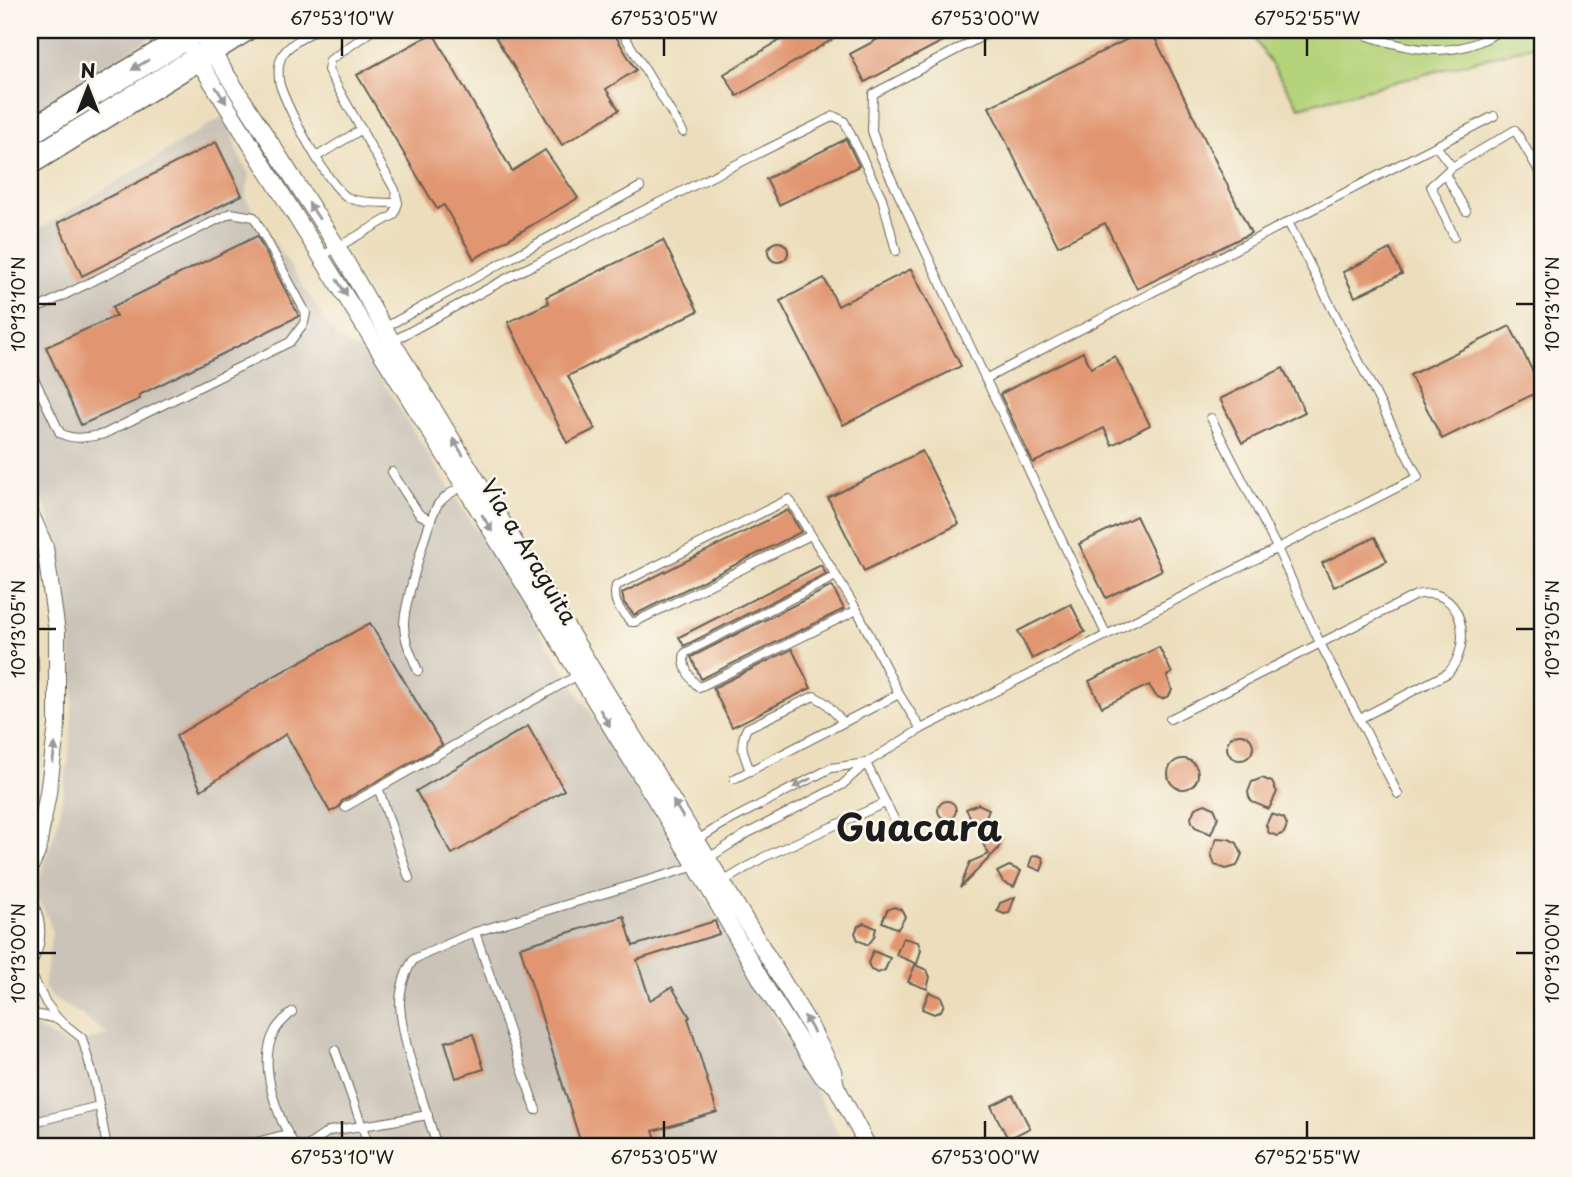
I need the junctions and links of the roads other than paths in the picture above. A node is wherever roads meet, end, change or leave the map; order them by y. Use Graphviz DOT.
graph roads {
  1 [pos="244,30"];
  2 [pos="316,30"];
  3 [pos="373,30"];
  4 [pos="621,30"];
  5 [pos="994,30"];
  6 [pos="1500,30"];
  7 [pos="190,32"];
  8 [pos="1368,36"];
  9 [pos="205,56"];
  10 [pos="1494,116"];
  11 [pos="362,129"];
  12 [pos="30,132"];
  13 [pos="683,132"];
  14 [pos="1436,146"];
  15 [pos="316,157"];
  16 [pos="30,162"];
  17 [pos="1448,170"];
  18 [pos="1542,176"];
  19 [pos="640,187"];
  20 [pos="398,203"];
  21 [pos="1466,211"];
  22 [pos="1288,222"];
  23 [pos="1454,237"];
  24 [pos="338,248"];
  25 [pos="896,251"];
  26 [pos="322,256"];
  27 [pos="30,312"];
  28 [pos="381,338"];
  29 [pos="30,370"];
  30 [pos="985,379"];
  31 [pos="32,382"];
  32 [pos="1212,418"];
  33 [pos="392,472"];
  34 [pos="471,482"];
  35 [pos="30,512"];
  36 [pos="430,520"];
  37 [pos="811,535"];
  38 [pos="1277,548"];
  39 [pos="836,576"];
  40 [pos="857,610"];
  41 [pos="1106,635"];
  42 [pos="1320,643"];
  43 [pos="30,659"];
  44 [pos="418,671"];
  45 [pos="585,671"];
  46 [pos="899,694"];
  47 [pos="30,707"];
  48 [pos="1170,719"];
  49 [pos="1359,719"];
  50 [pos="843,722"];
  51 [pos="921,729"];
  52 [pos="866,763"];
  53 [pos="750,771"];
  54 [pos="734,779"];
  55 [pos="379,790"];
  56 [pos="1398,794"];
  57 [pos="885,803"];
  58 [pos="345,807"];
  59 [pos="900,831"];
  60 [pos="691,844"];
  61 [pos="702,862"];
  62 [pos="30,867"];
  63 [pos="409,878"];
  64 [pos="716,886"];
  65 [pos="30,905"];
  66 [pos="475,932"];
  67 [pos="30,958"];
  68 [pos="30,972"];
  69 [pos="292,1012"];
  70 [pos="30,1013"];
  71 [pos="58,1019"];
  72 [pos="335,1050"];
  73 [pos="99,1106"];
  74 [pos="536,1110"];
  75 [pos="428,1115"];
  76 [pos="30,1123"];
  77 [pos="362,1126"];
  78 [pos="287,1134"];
  79 [pos="107,1147"];
  80 [pos="238,1147"];
  81 [pos="296,1147"];
  82 [pos="306,1147"];
  83 [pos="369,1147"];
  84 [pos="437,1147"];
  85 [pos="868,1147"];
  1 -- 9 [label="main road"];
  2 -- 15 [label="lane"];
  3 -- 11 [label="lane"];
  4 -- 13 [label="lane"];
  5 -- 30 [label="lane"];
  6 -- 8 [label="lane"];
  7 -- 9 [label="street, Via a Araguita"];
  7 -- 12 [label="main road, one-way"];
  9 -- 16 [label="main road"];
  24 -- 9 [label="street, Via a Araguita, one-way"];
  9 -- 26 [label="street, Via a Araguita, one-way"];
  10 -- 14 [label="lane"];
  11 -- 15 [label="lane"];
  11 -- 20 [label="lane"];
  14 -- 17 [label="lane"];
  14 -- 22 [label="lane"];
  15 -- 20 [label="lane"];
  17 -- 18 [label="lane"];
  17 -- 21 [label="lane"];
  17 -- 23 [label="lane"];
  19 -- 28 [label="lane"];
  20 -- 24 [label="lane"];
  22 -- 30 [label="lane"];
  22 -- 38 [label="lane"];
  24 -- 26 [label="lane"];
  24 -- 28 [label="street, Via a Araguita"];
  25 -- 28 [label="lane"];
  26 -- 28 [label="street, Via a Araguita, one-way"];
  27 -- 31 [label="lane"];
  28 -- 34 [label="street, Via a Araguita"];
  29 -- 31 [label="lane"];
  30 -- 41 [label="lane"];
  32 -- 38 [label="lane"];
  33 -- 36 [label="lane"];
  34 -- 36 [label="lane"];
  34 -- 45 [label="street, Via a Araguita"];
  62 -- 35 [label="street, one-way"];
  36 -- 44 [label="lane"];
  37 -- 37 [label="lane"];
  37 -- 39 [label="lane"];
  38 -- 41 [label="lane"];
  38 -- 42 [label="lane"];
  39 -- 40 [label="lane"];
  39 -- 40 [label="lane"];
  40 -- 46 [label="lane"];
  41 -- 51 [label="lane"];
  42 -- 48 [label="lane"];
  42 -- 49 [label="lane"];
  42 -- 49 [label="lane"];
  43 -- 47 [label="street"];
  45 -- 55 [label="lane"];
  45 -- 60 [label="street, Via a Araguita"];
  46 -- 50 [label="lane"];
  46 -- 51 [label="lane"];
  49 -- 56 [label="lane"];
  50 -- 53 [label="lane"];
  50 -- 53 [label="lane"];
  51 -- 52 [label="lane"];
  52 -- 57 [label="lane"];
  52 -- 60 [label="lane, one-way"];
  52 -- 61 [label="lane"];
  53 -- 54 [label="lane"];
  55 -- 58 [label="lane"];
  55 -- 63 [label="lane"];
  57 -- 59 [label="lane"];
  57 -- 64 [label="lane"];
  60 -- 61 [label="street, Via a Araguita"];
  61 -- 64 [label="street, Via a Araguita"];
  61 -- 66 [label="lane"];
  64 -- 85 [label="street, Via a Araguita"];
  65 -- 67 [label="street"];
  66 -- 74 [label="lane"];
  66 -- 75 [label="lane"];
  68 -- 71 [label="lane"];
  69 -- 78 [label="lane"];
  70 -- 71 [label="lane"];
  71 -- 73 [label="lane"];
  72 -- 77 [label="lane"];
  73 -- 76 [label="lane"];
  73 -- 79 [label="lane"];
  75 -- 77 [label="lane"];
  75 -- 84 [label="lane"];
  77 -- 82 [label="lane"];
  77 -- 83 [label="lane"];
  78 -- 80 [label="lane"];
  78 -- 81 [label="lane"];
}
